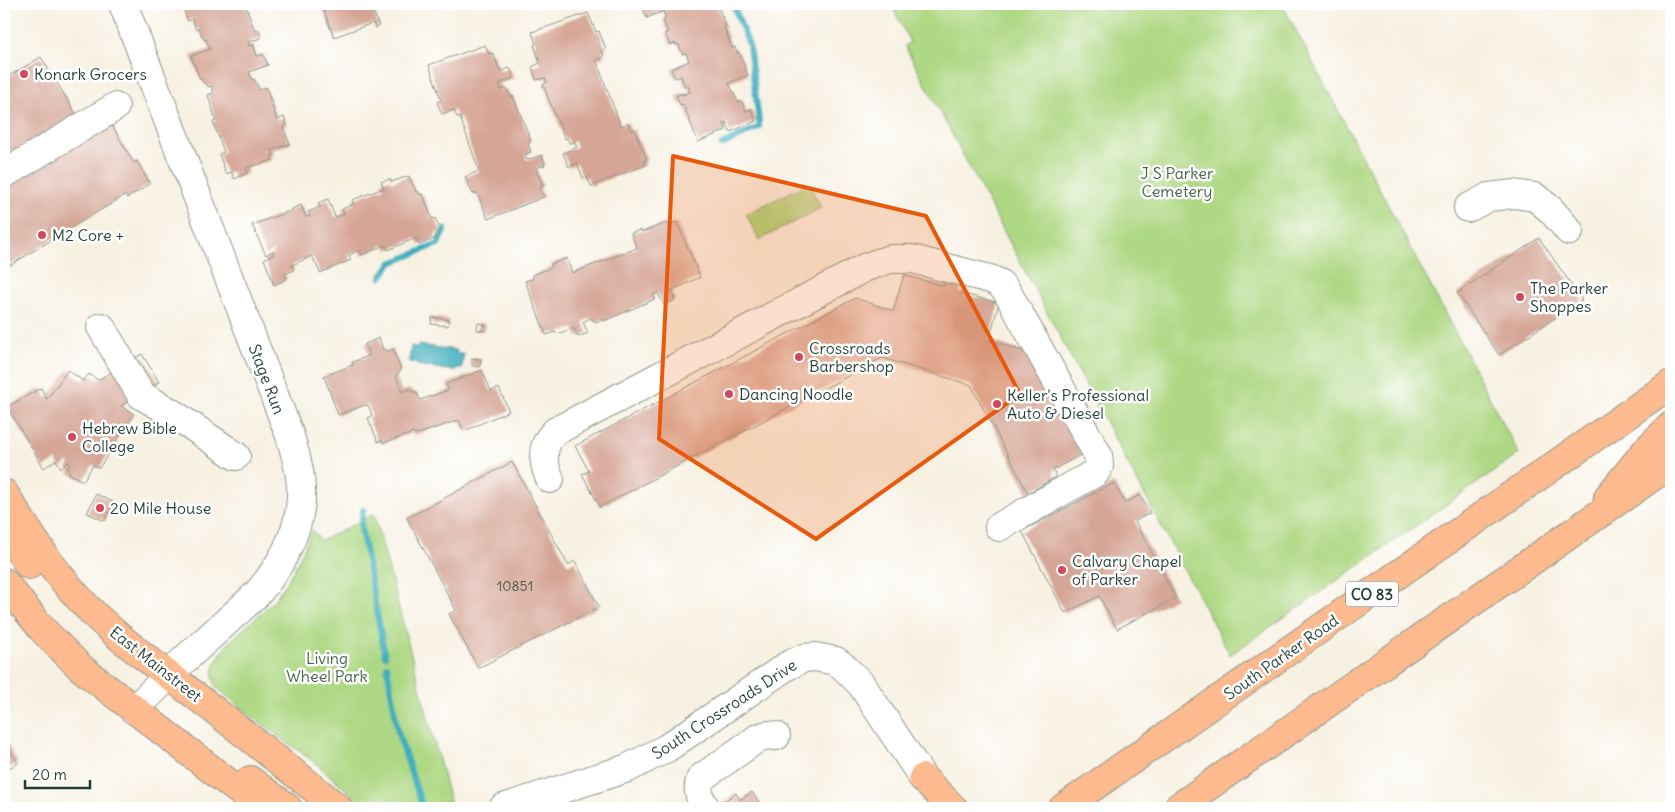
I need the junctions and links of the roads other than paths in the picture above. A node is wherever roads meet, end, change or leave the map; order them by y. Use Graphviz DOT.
graph roads {
  1 [pos="124,4"];
  2 [pos="115,107"];
  3 [pos="4,174"];
  4 [pos="1468,208"];
  5 [pos="1569,231"];
  6 [pos="101,327"];
  7 [pos="1671,384"];
  8 [pos="1671,426"];
  9 [pos="236,456"];
  10 [pos="1671,464"];
  11 [pos="550,479"];
  12 [pos="4,492"];
  13 [pos="1587,524"];
  14 [pos="999,527"];
  15 [pos="4,530"];
  16 [pos="4,582"];
  17 [pos="76,596"];
  18 [pos="168,675"];
  19 [pos="134,710"];
  20 [pos="776,736"];
  21 [pos="216,774"];
  22 [pos="922,778"];
  23 [pos="261,808"];
  24 [pos="288,808"];
  25 [pos="338,808"];
  26 [pos="503,808"];
  27 [pos="706,808"];
  28 [pos="936,808"];
  29 [pos="953,808"];
  30 [pos="1063,808"];
  31 [pos="1177,808"];
  1 -- 18 [label="street, Stage Run"];
  2 -- 3 [label="street"];
  4 -- 5 [label="street"];
  6 -- 9 [label="street"];
  7 -- 30 [label="main road, South Parker Road / CO 83"];
  8 -- 13 [label="main road"];
  10 -- 13 [label="main road"];
  11 -- 14 [label="street"];
  12 -- 17 [label="main road, East Mainstreet"];
  13 -- 31 [label="main road"];
  15 -- 17 [label="main road"];
  16 -- 19 [label="main road"];
  17 -- 18 [label="main road, East Mainstreet"];
  18 -- 19 [label="street, Stage Run"];
  18 -- 25 [label="main road, East Mainstreet"];
  19 -- 21 [label="main road"];
  20 -- 27 [label="street"];
  21 -- 23 [label="main road"];
  21 -- 24 [label="main road"];
  22 -- 26 [label="street, South Crossroads Drive"];
  22 -- 28 [label="main road"];
  22 -- 29 [label="main road"];
}
